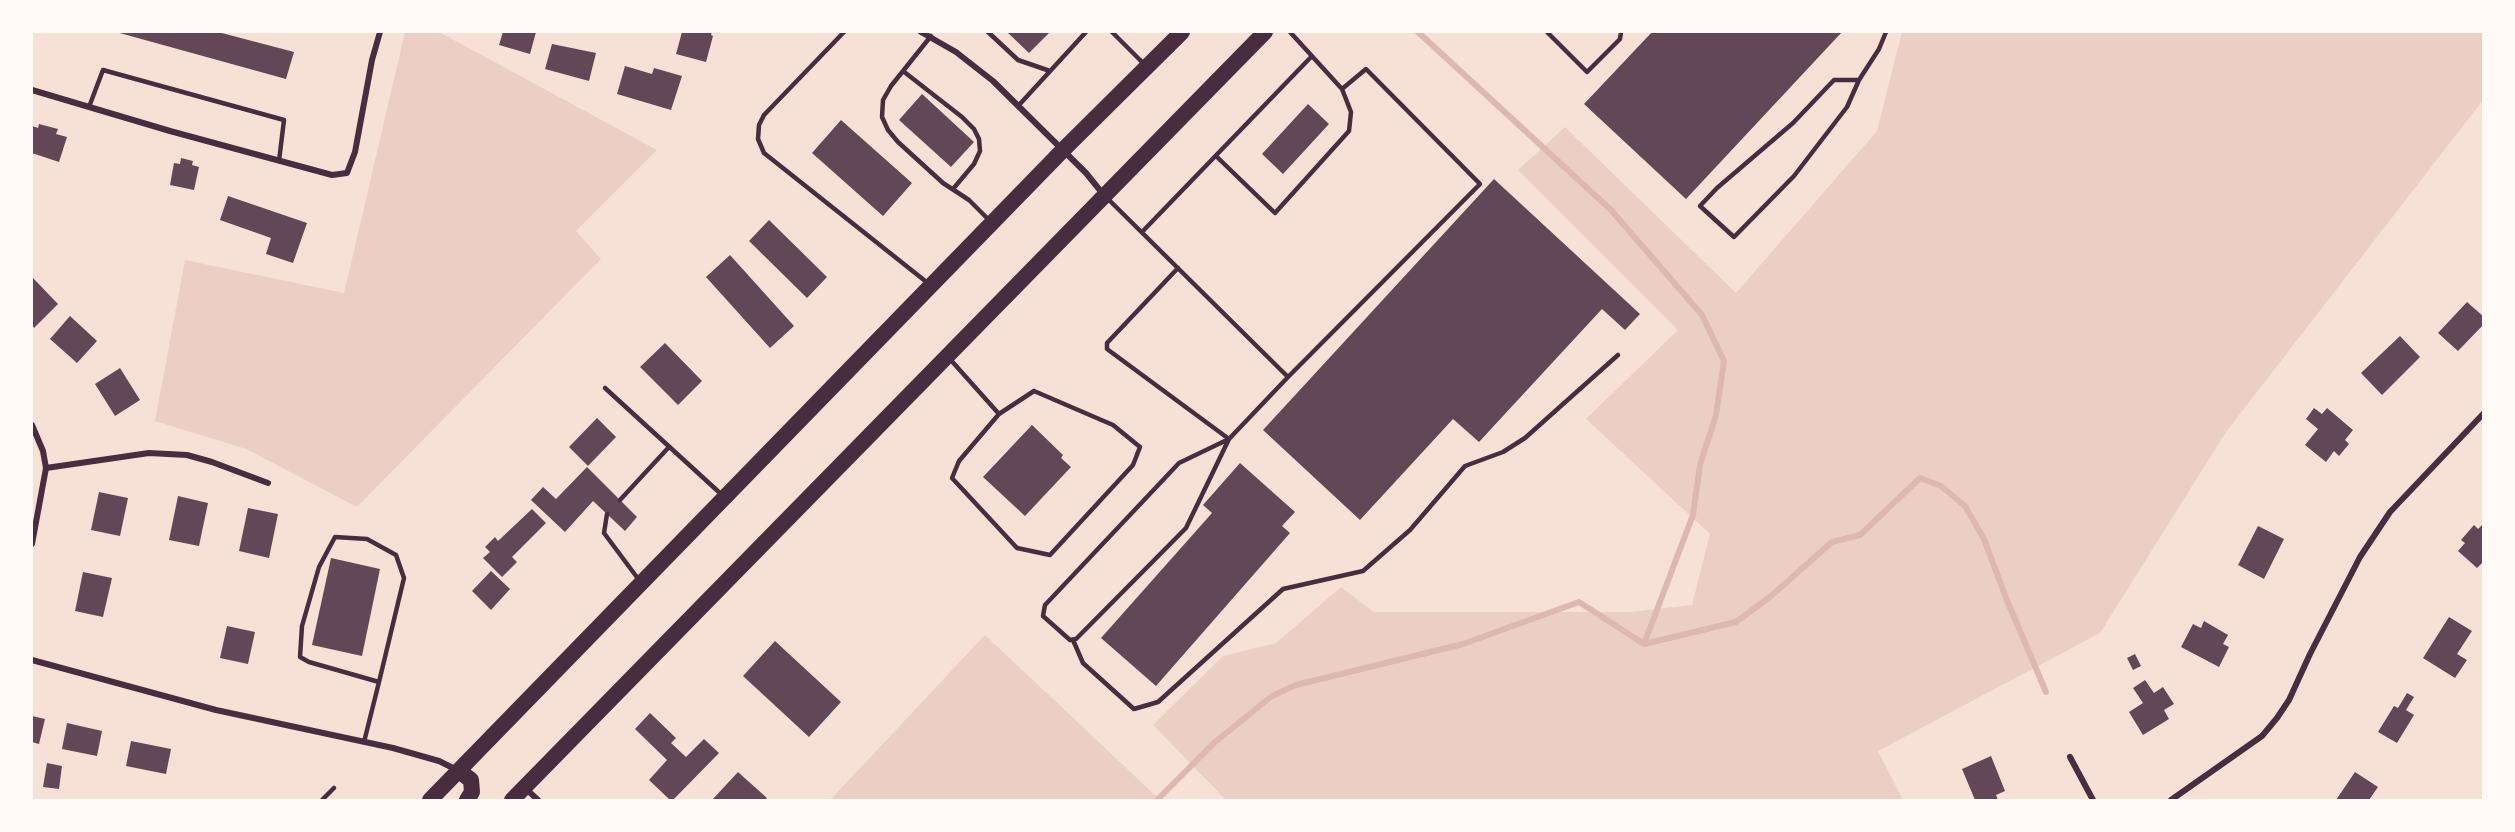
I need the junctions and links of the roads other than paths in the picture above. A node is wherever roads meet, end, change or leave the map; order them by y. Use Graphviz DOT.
graph roads {
  1 [pos="380,32"];
  2 [pos="844,32"];
  3 [pos="921,32"];
  4 [pos="988,32"];
  5 [pos="1086,32"];
  6 [pos="1113,32"];
  7 [pos="1182,32"];
  8 [pos="1265,32"];
  9 [pos="1290,32"];
  10 [pos="1547,32"];
  11 [pos="1621,32"];
  12 [pos="1886,32"];
  13 [pos="932,36"];
  14 [pos="1312,56"];
  15 [pos="1147,67"];
  16 [pos="903,71"];
  17 [pos="1050,71"];
  18 [pos="1859,80"];
  19 [pos="1342,89"];
  20 [pos="32,90"];
  21 [pos="1019,105"];
  22 [pos="89,107"];
  23 [pos="1063,150"];
  24 [pos="1216,156"];
  25 [pos="279,161"];
  26 [pos="953,189"];
  27 [pos="1104,195"];
  28 [pos="993,224"];
  29 [pos="1142,232"];
  30 [pos="1178,268"];
  31 [pos="932,286"];
  32 [pos="1618,355"];
  33 [pos="947,356"];
  34 [pos="1288,377"];
  35 [pos="605,388"];
  36 [pos="2484,413"];
  37 [pos="999,414"];
  38 [pos="32,425"];
  39 [pos="1228,439"];
  40 [pos="669,447"];
  41 [pos="46,468"];
  42 [pos="268,483"];
  43 [pos="725,498"];
  44 [pos="620,500"];
  45 [pos="607,514"];
  46 [pos="32,544"];
  47 [pos="641,584"];
  48 [pos="1073,640"];
  49 [pos="32,660"];
  50 [pos="379,682"];
  51 [pos="364,742"];
  52 [pos="2070,757"];
  53 [pos="459,771"];
  54 [pos="334,788"];
  55 [pos="525,788"];
  56 [pos="322,801"];
  57 [pos="430,801"];
  58 [pos="467,801"];
  59 [pos="512,801"];
  60 [pos="538,801"];
  61 [pos="2093,801"];
  62 [pos="2171,801"];
  1 -- 25 [label="street"];
  2 -- 31 [label="lane"];
  3 -- 13 [label="street"];
  4 -- 17 [label="lane"];
  5 -- 17 [label="lane"];
  6 -- 15 [label="lane"];
  7 -- 15 [label="highway"];
  8 -- 27 [label="highway"];
  9 -- 14 [label="lane"];
  10 -- 11 [label="lane"];
  12 -- 18 [label="lane"];
  13 -- 16 [label="lane"];
  13 -- 21 [label="street"];
  14 -- 19 [label="lane"];
  14 -- 24 [label="lane"];
  15 -- 23 [label="highway"];
  16 -- 26 [label="lane"];
  16 -- 26 [label="lane"];
  17 -- 21 [label="lane"];
  18 -- 18 [label="lane"];
  19 -- 24 [label="lane"];
  19 -- 34 [label="lane"];
  20 -- 22 [label="street"];
  21 -- 23 [label="street"];
  22 -- 25 [label="street"];
  22 -- 25 [label="lane"];
  23 -- 27 [label="street"];
  23 -- 28 [label="highway"];
  24 -- 29 [label="lane"];
  26 -- 28 [label="lane"];
  27 -- 29 [label="lane"];
  27 -- 33 [label="highway"];
  28 -- 31 [label="highway"];
  29 -- 30 [label="lane"];
  30 -- 34 [label="lane"];
  30 -- 39 [label="lane"];
  31 -- 43 [label="highway"];
  32 -- 48 [label="lane"];
  33 -- 37 [label="lane"];
  33 -- 55 [label="highway"];
  34 -- 39 [label="lane"];
  35 -- 40 [label="lane"];
  36 -- 62 [label="street"];
  37 -- 37 [label="lane"];
  38 -- 41 [label="street"];
  39 -- 48 [label="lane"];
  39 -- 48 [label="lane"];
  40 -- 43 [label="lane"];
  40 -- 44 [label="lane"];
  41 -- 42 [label="street"];
  41 -- 46 [label="street"];
  43 -- 47 [label="highway"];
  45 -- 47 [label="lane"];
  47 -- 53 [label="highway"];
  49 -- 51 [label="street"];
  50 -- 50 [label="lane"];
  50 -- 51 [label="lane"];
  51 -- 53 [label="street"];
  52 -- 61 [label="street"];
  53 -- 57 [label="highway"];
  53 -- 58 [label="highway"];
  54 -- 56 [label="lane"];
  55 -- 59 [label="highway"];
  55 -- 60 [label="street"];
}
